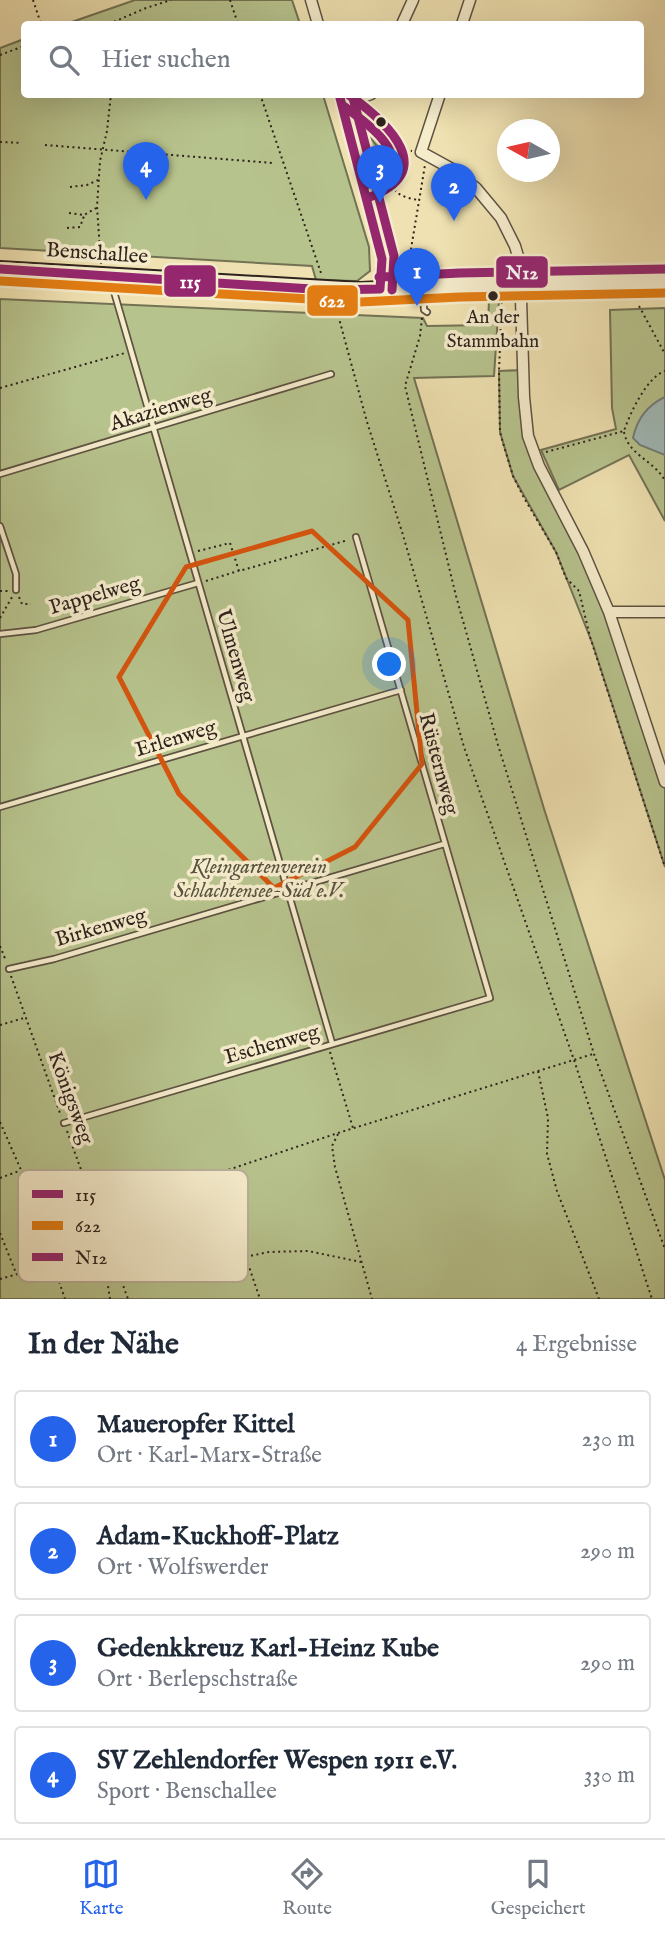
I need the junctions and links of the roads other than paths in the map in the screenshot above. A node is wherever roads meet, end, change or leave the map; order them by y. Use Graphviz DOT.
graph roads {
  1 [pos="311,0"];
  2 [pos="413,0"];
  3 [pos="470,0"];
  4 [pos="317,21"];
  5 [pos="403,21"];
  6 [pos="463,21"];
  7 [pos="439,98"];
  8 [pos="341,100"];
  9 [pos="363,186"];
  10 [pos="0,269"];
  11 [pos="105,271"];
  12 [pos="665,281"];
  13 [pos="524,283"];
  14 [pos="422,286"];
  15 [pos="380,289"];
  16 [pos="425,311"];
  17 [pos="331,374"];
  18 [pos="152,429"];
  19 [pos="0,474"];
  20 [pos="0,526"];
  21 [pos="356,537"];
  22 [pos="198,583"];
  23 [pos="16,590"];
  24 [pos="609,612"];
  25 [pos="665,612"];
  26 [pos="0,634"];
  27 [pos="401,690"];
  28 [pos="241,736"];
  29 [pos="661,755"];
  30 [pos="665,782"];
  31 [pos="0,807"];
  32 [pos="444,844"];
  33 [pos="286,890"];
  34 [pos="9,969"];
  35 [pos="490,998"];
  36 [pos="330,1044"];
  37 [pos="64,1123"];
  1 -- 4 [label="street"];
  2 -- 5 [label="street"];
  3 -- 6 [label="street"];
  7 -- 13 [label="street"];
  8 -- 9 [label="street"];
  8 -- 9 [label="street"];
  9 -- 15 [label="street"];
  10 -- 11 [label="street, Benschallee"];
  11 -- 15 [label="street, Benschallee"];
  11 -- 18 [label="lane, Ulmenweg"];
  12 -- 13 [label="street, Benschallee"];
  13 -- 14 [label="street, Benschallee"];
  13 -- 24 [label="street"];
  14 -- 15 [label="street, Benschallee"];
  14 -- 16 [label="lane"];
  17 -- 18 [label="lane, Akazienweg"];
  18 -- 19 [label="lane, Akazienweg"];
  18 -- 22 [label="lane, Ulmenweg"];
  20 -- 23 [label="lane"];
  21 -- 27 [label="lane, Rüsternweg"];
  22 -- 26 [label="lane, Pappelweg"];
  22 -- 28 [label="lane, Ulmenweg"];
  24 -- 25 [label="street"];
  24 -- 29 [label="street"];
  27 -- 28 [label="lane, Erlenweg"];
  27 -- 32 [label="lane, Rüsternweg"];
  28 -- 31 [label="lane, Erlenweg"];
  28 -- 33 [label="lane, Ulmenweg"];
  29 -- 30 [label="street"];
  32 -- 33 [label="lane, Birkenweg"];
  32 -- 35 [label="lane, Rüsternweg"];
  33 -- 34 [label="lane, Birkenweg"];
  33 -- 36 [label="lane, Ulmenweg"];
  35 -- 36 [label="lane, Eschenweg"];
  36 -- 37 [label="lane, Eschenweg"];
}
